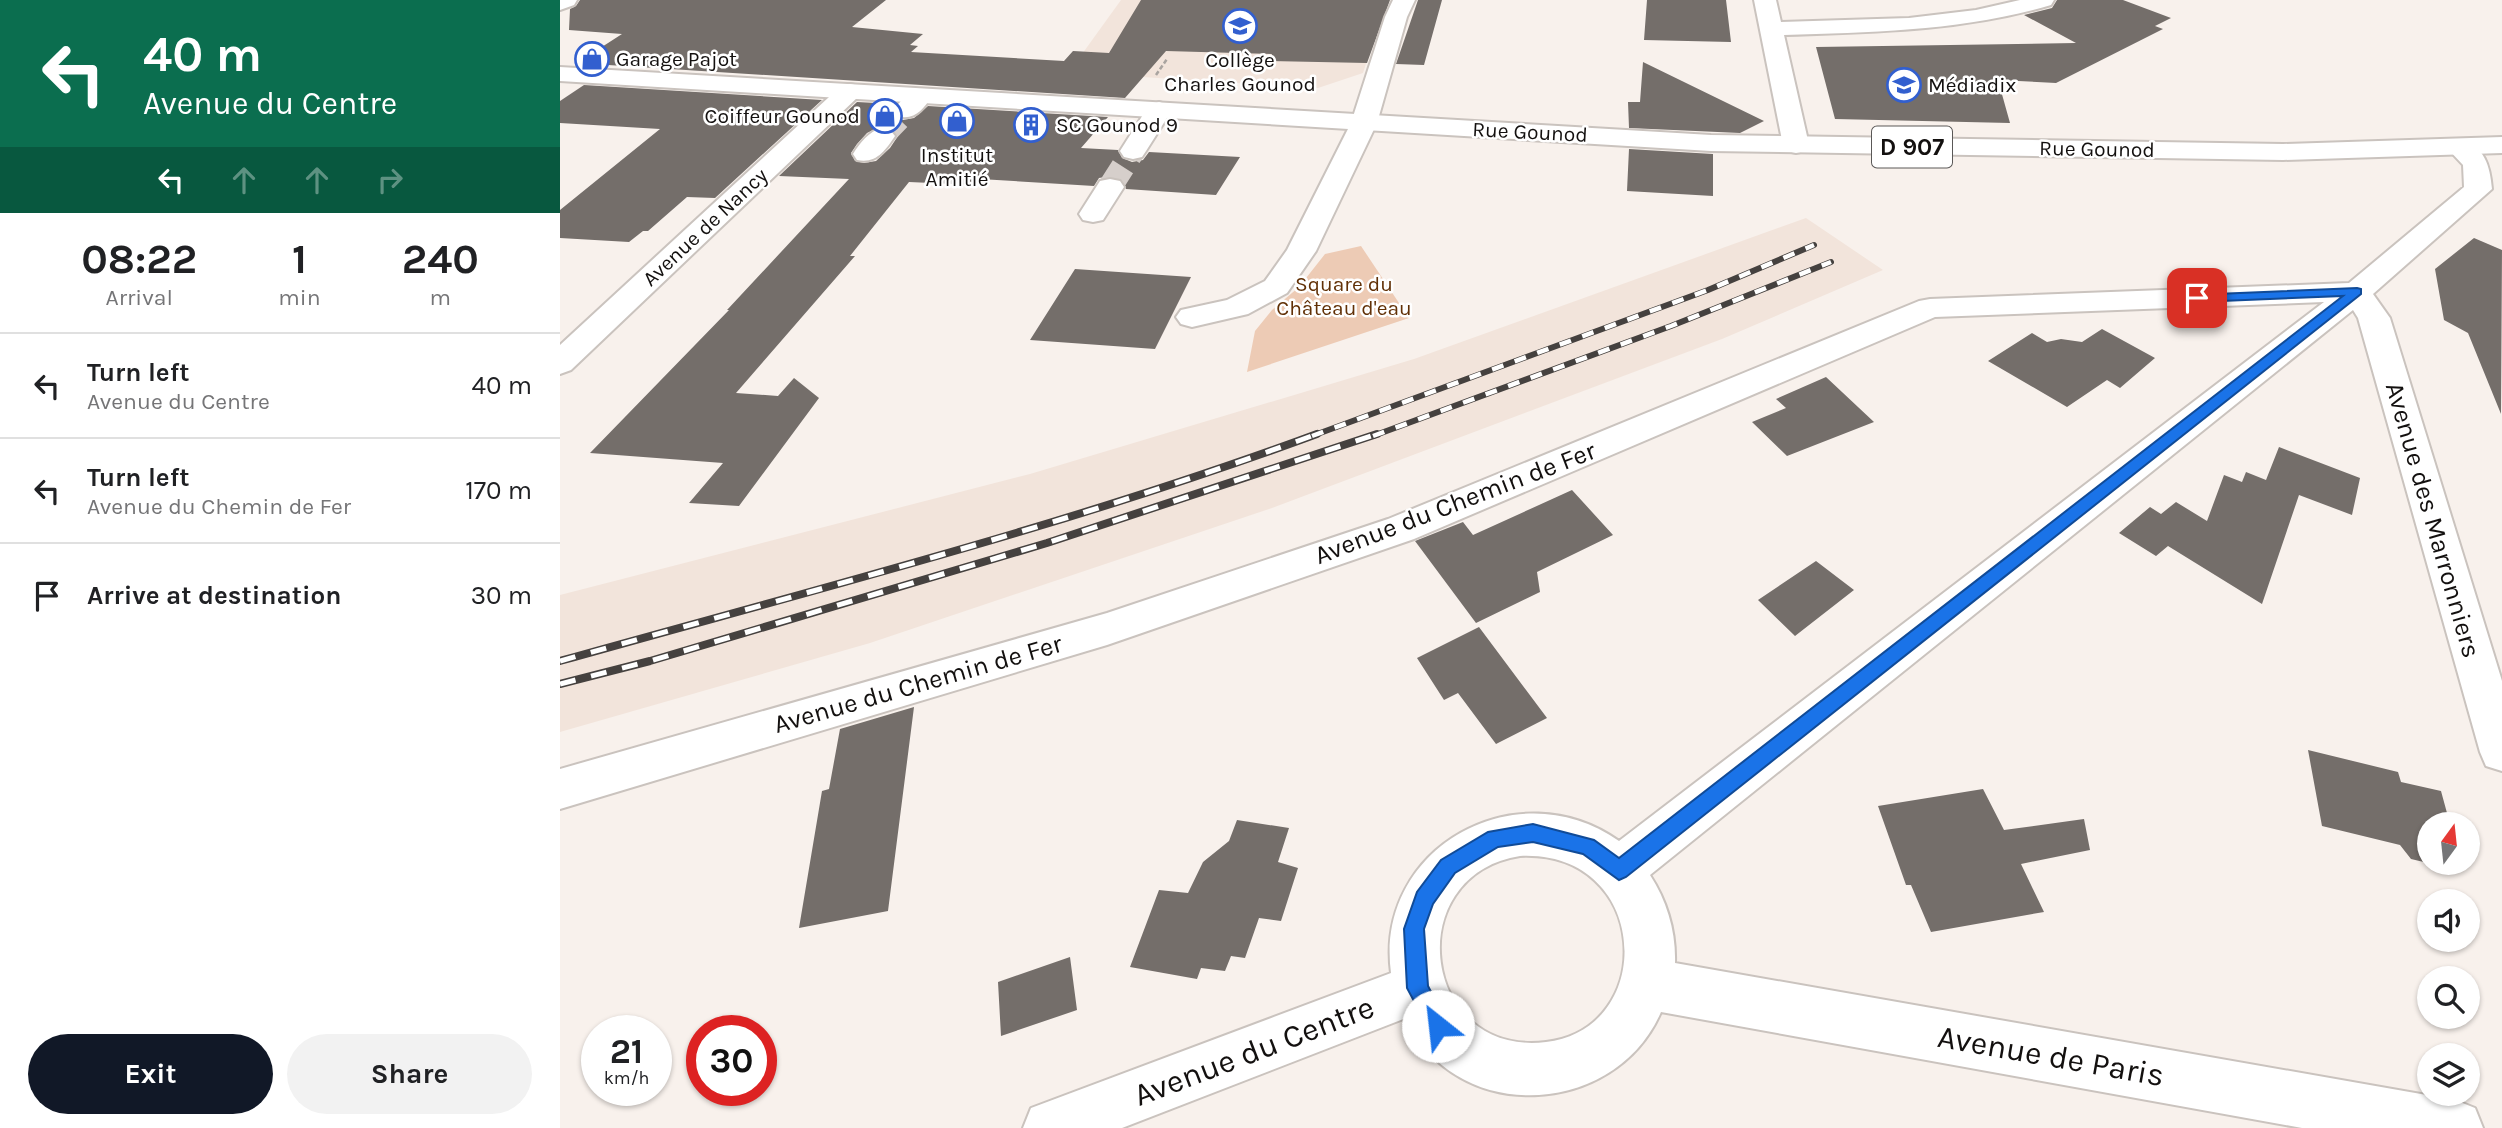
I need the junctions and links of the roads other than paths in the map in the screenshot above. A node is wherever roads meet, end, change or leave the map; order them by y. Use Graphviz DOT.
graph roads {
  1 [pos="566,0"];
  2 [pos="1404,0"];
  3 [pos="1765,0"];
  4 [pos="2043,0"];
  5 [pos="560,4"];
  6 [pos="1772,29"];
  7 [pos="560,74"];
  8 [pos="850,91"];
  9 [pos="1159,110"];
  10 [pos="1364,123"];
  11 [pos="1796,145"];
  12 [pos="2502,145"];
  13 [pos="2460,148"];
  14 [pos="1133,151"];
  15 [pos="1110,187"];
  16 [pos="1093,214"];
  17 [pos="2357,292"];
  18 [pos="1192,317"];
  19 [pos="560,363"];
  20 [pos="2502,752"];
  21 [pos="560,789"];
  22 [pos="1619,870"];
  23 [pos="1647,984"];
  24 [pos="1418,988"];
  25 [pos="1051,1128"];
  26 [pos="2455,1128"];
  1 -- 5 [label="street"];
  2 -- 10 [label="street"];
  3 -- 6 [label="street"];
  4 -- 6 [label="street"];
  6 -- 11 [label="street"];
  7 -- 8 [label="street, Rue Gounod / D 907"];
  8 -- 9 [label="street, Rue Gounod / D 907"];
  8 -- 19 [label="street, Avenue de Nancy"];
  9 -- 10 [label="street, Rue Gounod / D 907"];
  9 -- 14 [label="street"];
  10 -- 11 [label="street, Rue Gounod / D 907"];
  10 -- 18 [label="street"];
  11 -- 13 [label="street, Rue Gounod / D 907"];
  12 -- 13 [label="street, Rue Gounod / D 907"];
  13 -- 17 [label="street"];
  15 -- 16 [label="street"];
  17 -- 20 [label="street, Avenue des Marronniers"];
  17 -- 21 [label="street, Avenue du Chemin de Fer"];
  17 -- 22 [label="street"];
  22 -- 23 [label="street"];
  22 -- 24 [label="street"];
  23 -- 24 [label="street"];
  23 -- 26 [label="street, Avenue de Paris"];
  24 -- 25 [label="street, Avenue du Centre"];
}
